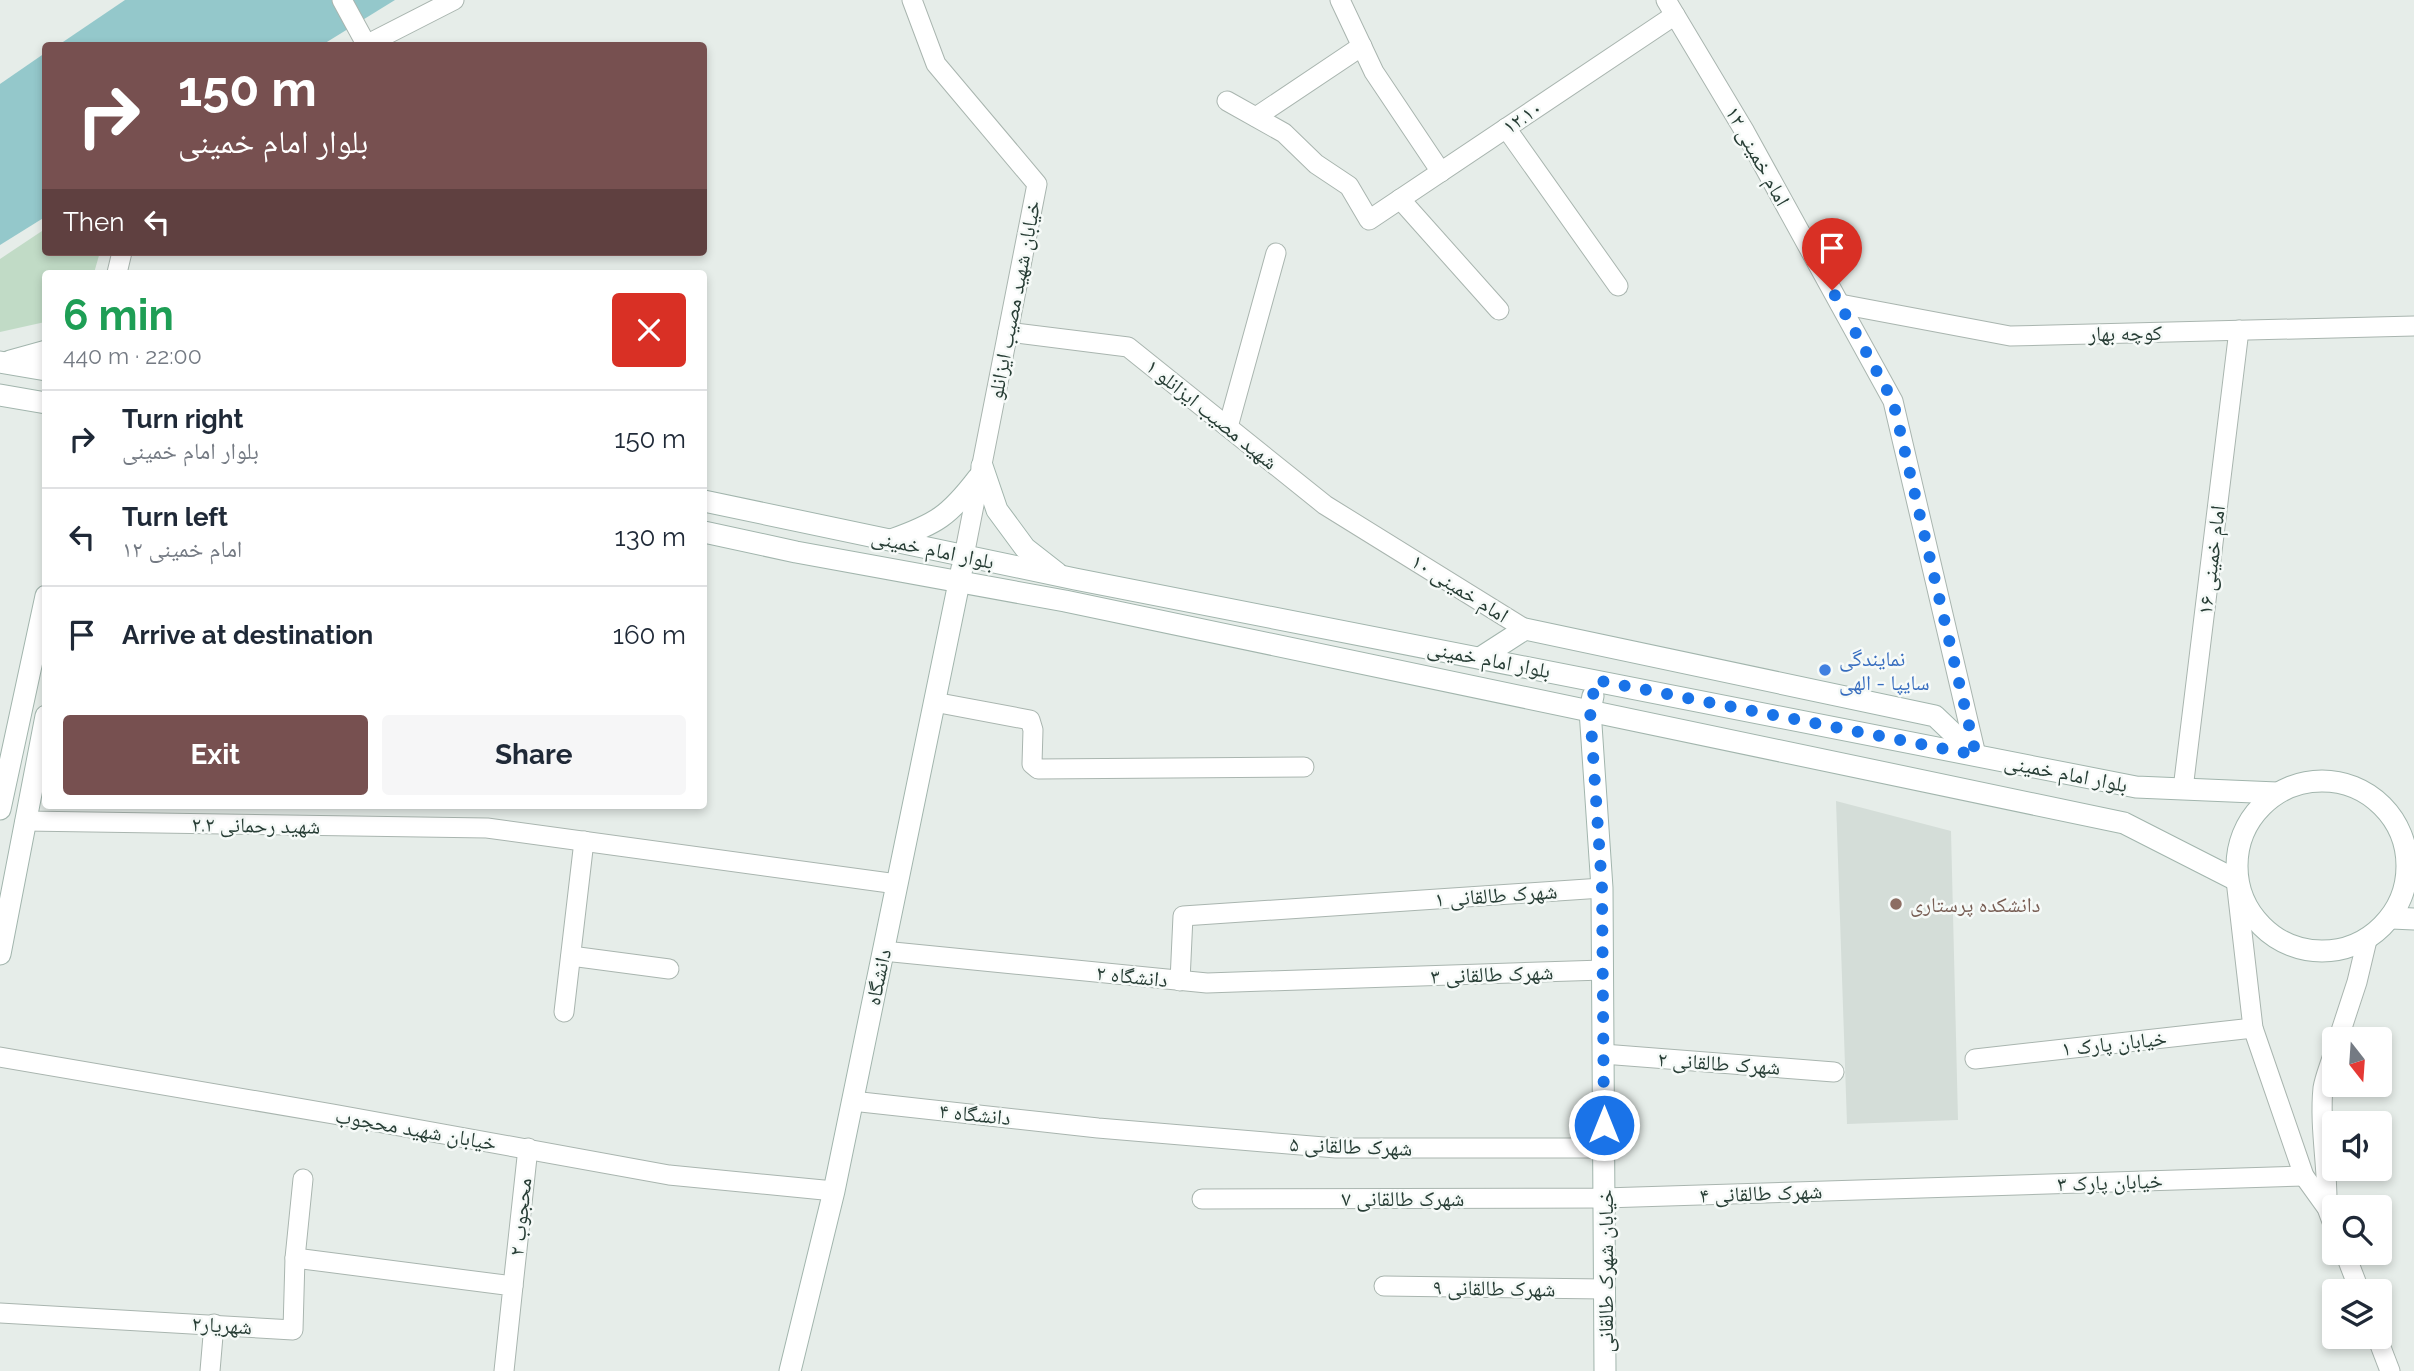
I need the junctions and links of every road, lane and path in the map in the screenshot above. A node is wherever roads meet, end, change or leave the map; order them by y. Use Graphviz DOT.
graph roads {
  1 [pos="342,0"];
  2 [pos="454,0"];
  3 [pos="912,0"];
  4 [pos="1340,0"];
  5 [pos="1670,8"];
  6 [pos="363,42"];
  7 [pos="371,42"];
  8 [pos="1362,46"];
  9 [pos="1227,101"];
  10 [pos="1256,117"];
  11 [pos="1506,128"];
  12 [pos="1440,172"];
  13 [pos="1400,199"];
  14 [pos="1276,253"];
  15 [pos="1618,286"];
  16 [pos="1840,303"];
  17 [pos="1499,310"];
  18 [pos="2414,326"];
  19 [pos="2239,330"];
  20 [pos="1008,332"];
  21 [pos="42,352"];
  22 [pos="2,362"];
  23 [pos="42,369"];
  24 [pos="0,395"];
  25 [pos="42,401"];
  26 [pos="1228,427"];
  27 [pos="980,472"];
  28 [pos="707,501"];
  29 [pos="707,533"];
  30 [pos="891,540"];
  31 [pos="1395,548"];
  32 [pos="964,556"];
  33 [pos="1062,576"];
  34 [pos="959,582"];
  35 [pos="42,615"];
  36 [pos="1525,629"];
  37 [pos="1625,651"];
  38 [pos="1480,658"];
  39 [pos="1605,682"];
  40 [pos="934,702"];
  41 [pos="1590,710"];
  42 [pos="42,736"];
  43 [pos="1976,755"];
  44 [pos="1304,767"];
  45 [pos="2183,789"];
  46 [pos="2277,793"];
  47 [pos="2385,807"];
  48 [pos="0,809"];
  49 [pos="2414,817"];
  50 [pos="25,821"];
  51 [pos="584,841"];
  52 [pos="2236,880"];
  53 [pos="897,884"];
  54 [pos="1602,888"];
  55 [pos="2392,918"];
  56 [pos="2414,919"];
  57 [pos="2367,940"];
  58 [pos="883,951"];
  59 [pos="0,954"];
  60 [pos="571,956"];
  61 [pos="669,969"];
  62 [pos="1603,970"];
  63 [pos="1381,978"];
  64 [pos="1180,981"];
  65 [pos="564,1012"];
  66 [pos="2342,1027"];
  67 [pos="2253,1028"];
  68 [pos="1603,1054"];
  69 [pos="0,1057"];
  70 [pos="1975,1059"];
  71 [pos="1834,1072"];
  72 [pos="2323,1097"];
  73 [pos="852,1101"];
  74 [pos="1098,1128"];
  75 [pos="528,1148"];
  76 [pos="1604,1149"];
  77 [pos="2304,1176"];
  78 [pos="303,1179"];
  79 [pos="1917,1188"];
  80 [pos="834,1191"];
  81 [pos="2327,1195"];
  82 [pos="1604,1198"];
  83 [pos="1202,1199"];
  84 [pos="2322,1201"];
  85 [pos="295,1258"];
  86 [pos="513,1286"];
  87 [pos="1384,1286"];
  88 [pos="1605,1289"];
  89 [pos="0,1312"];
  90 [pos="214,1324"];
  91 [pos="2382,1349"];
  92 [pos="210,1371"];
  93 [pos="504,1371"];
  94 [pos="790,1371"];
  95 [pos="1605,1371"];
  96 [pos="2390,1371"];
  1 -- 6 [label="street"];
  2 -- 7 [label="street"];
  3 -- 20 [label="street, خیابان شهید مصیب ایزانلو"];
  4 -- 8 [label="street"];
  5 -- 11 [label="street, ۱۲.۱۰"];
  5 -- 16 [label="street, امام خمینی ۱۲"];
  8 -- 10 [label="street"];
  8 -- 12 [label="street"];
  9 -- 10 [label="street"];
  10 -- 13 [label="street, ۱۲.۱۰"];
  11 -- 12 [label="street, ۱۲.۱۰"];
  11 -- 15 [label="street"];
  12 -- 13 [label="street, ۱۲.۱۰"];
  13 -- 17 [label="street"];
  14 -- 26 [label="street"];
  16 -- 19 [label="street, کوچه بهار"];
  16 -- 43 [label="street, امام خمینی ۱۲"];
  18 -- 19 [label="street, کوچه بهار"];
  19 -- 45 [label="street, امام خمینی ۱۶"];
  20 -- 26 [label="street, شهید مصیب ایزانلو ۱"];
  20 -- 27 [label="street, خیابان شهید مصیب ایزانلو"];
  21 -- 22 [label="main road"];
  22 -- 23 [label="main road"];
  24 -- 25 [label="main road"];
  26 -- 31 [label="street, شهید مصیب ایزانلو ۱"];
  27 -- 30 [label="main road"];
  27 -- 32 [label="street, خیابان شهید مصیب ایزانلو"];
  27 -- 33 [label="main road"];
  28 -- 30 [label="main road, بلوار امام خمینی"];
  29 -- 34 [label="main road, بلوار امام خمینی"];
  30 -- 32 [label="main road, بلوار امام خمینی"];
  31 -- 36 [label="street, امام خمینی ۱۰"];
  32 -- 33 [label="main road, بلوار امام خمینی"];
  32 -- 34 [label="main road, دانشگاه"];
  33 -- 38 [label="main road, بلوار امام خمینی"];
  34 -- 40 [label="main road, دانشگاه"];
  34 -- 41 [label="main road, بلوار امام خمینی"];
  35 -- 48 [label="main road"];
  36 -- 37 [label="main road"];
  36 -- 38 [label="main road"];
  37 -- 39 [label="main road, خیابان شهرک طالقانی"];
  37 -- 43 [label="main road"];
  38 -- 39 [label="main road, بلوار امام خمینی"];
  39 -- 41 [label="main road, خیابان شهرک طالقانی"];
  39 -- 43 [label="main road, بلوار امام خمینی"];
  40 -- 44 [label="street"];
  40 -- 53 [label="main road, دانشگاه"];
  41 -- 52 [label="main road, بلوار امام خمینی"];
  41 -- 54 [label="main road, خیابان شهرک طالقانی"];
  42 -- 50 [label="main road"];
  43 -- 45 [label="main road, بلوار امام خمینی"];
  45 -- 46 [label="main road, بلوار امام خمینی"];
  46 -- 47 [label="main road"];
  46 -- 52 [label="main road"];
  47 -- 49 [label="main road"];
  47 -- 55 [label="main road"];
  50 -- 51 [label="street, شهید رحمانی ۲.۲"];
  50 -- 59 [label="main road"];
  51 -- 53 [label="street, شهید رحمانی ۲.۲"];
  51 -- 60 [label="street"];
  52 -- 57 [label="main road"];
  52 -- 67 [label="street"];
  53 -- 58 [label="main road, دانشگاه"];
  54 -- 62 [label="main road, خیابان شهرک طالقانی"];
  54 -- 64 [label="street, شهرک طالقانی ۱"];
  55 -- 56 [label="main road"];
  55 -- 57 [label="main road"];
  57 -- 66 [label="street"];
  58 -- 64 [label="street, دانشگاه ۲"];
  58 -- 73 [label="main road, دانشگاه"];
  60 -- 61 [label="street"];
  60 -- 65 [label="street"];
  62 -- 63 [label="street, شهرک طالقانی ۳"];
  62 -- 68 [label="main road, خیابان شهرک طالقانی"];
  63 -- 64 [label="street, دانشگاه ۲"];
  67 -- 70 [label="street, خیابان پارک ۱"];
  67 -- 77 [label="street"];
  68 -- 71 [label="street, شهرک طالقانی ۲"];
  68 -- 76 [label="main road, خیابان شهرک طالقانی"];
  69 -- 75 [label="street, خیابان شهید محجوب"];
  72 -- 81 [label="street"];
  73 -- 74 [label="street, دانشگاه ۴"];
  73 -- 80 [label="main road, دانشگاه"];
  74 -- 76 [label="street, شهرک طالقانی ۵"];
  75 -- 80 [label="street, خیابان شهید محجوب"];
  75 -- 86 [label="street, محجوب ۲"];
  76 -- 82 [label="main road, خیابان شهرک طالقانی"];
  77 -- 79 [label="street, خیابان پارک ۳"];
  77 -- 84 [label="street"];
  78 -- 85 [label="street, شهریار۲"];
  79 -- 82 [label="street, شهرک طالقانی ۴"];
  80 -- 94 [label="main road, دانشگاه"];
  82 -- 83 [label="street, شهرک طالقانی ۷"];
  82 -- 88 [label="main road, خیابان شهرک طالقانی"];
  85 -- 86 [label="street"];
  85 -- 90 [label="street, شهریار۲"];
  86 -- 93 [label="street, محجوب ۲"];
  87 -- 88 [label="street, شهرک طالقانی ۹"];
  88 -- 95 [label="main road, خیابان شهرک طالقانی"];
  89 -- 90 [label="street, شهریار۲"];
  90 -- 92 [label="street"];
  91 -- 96 [label="street"];
}
